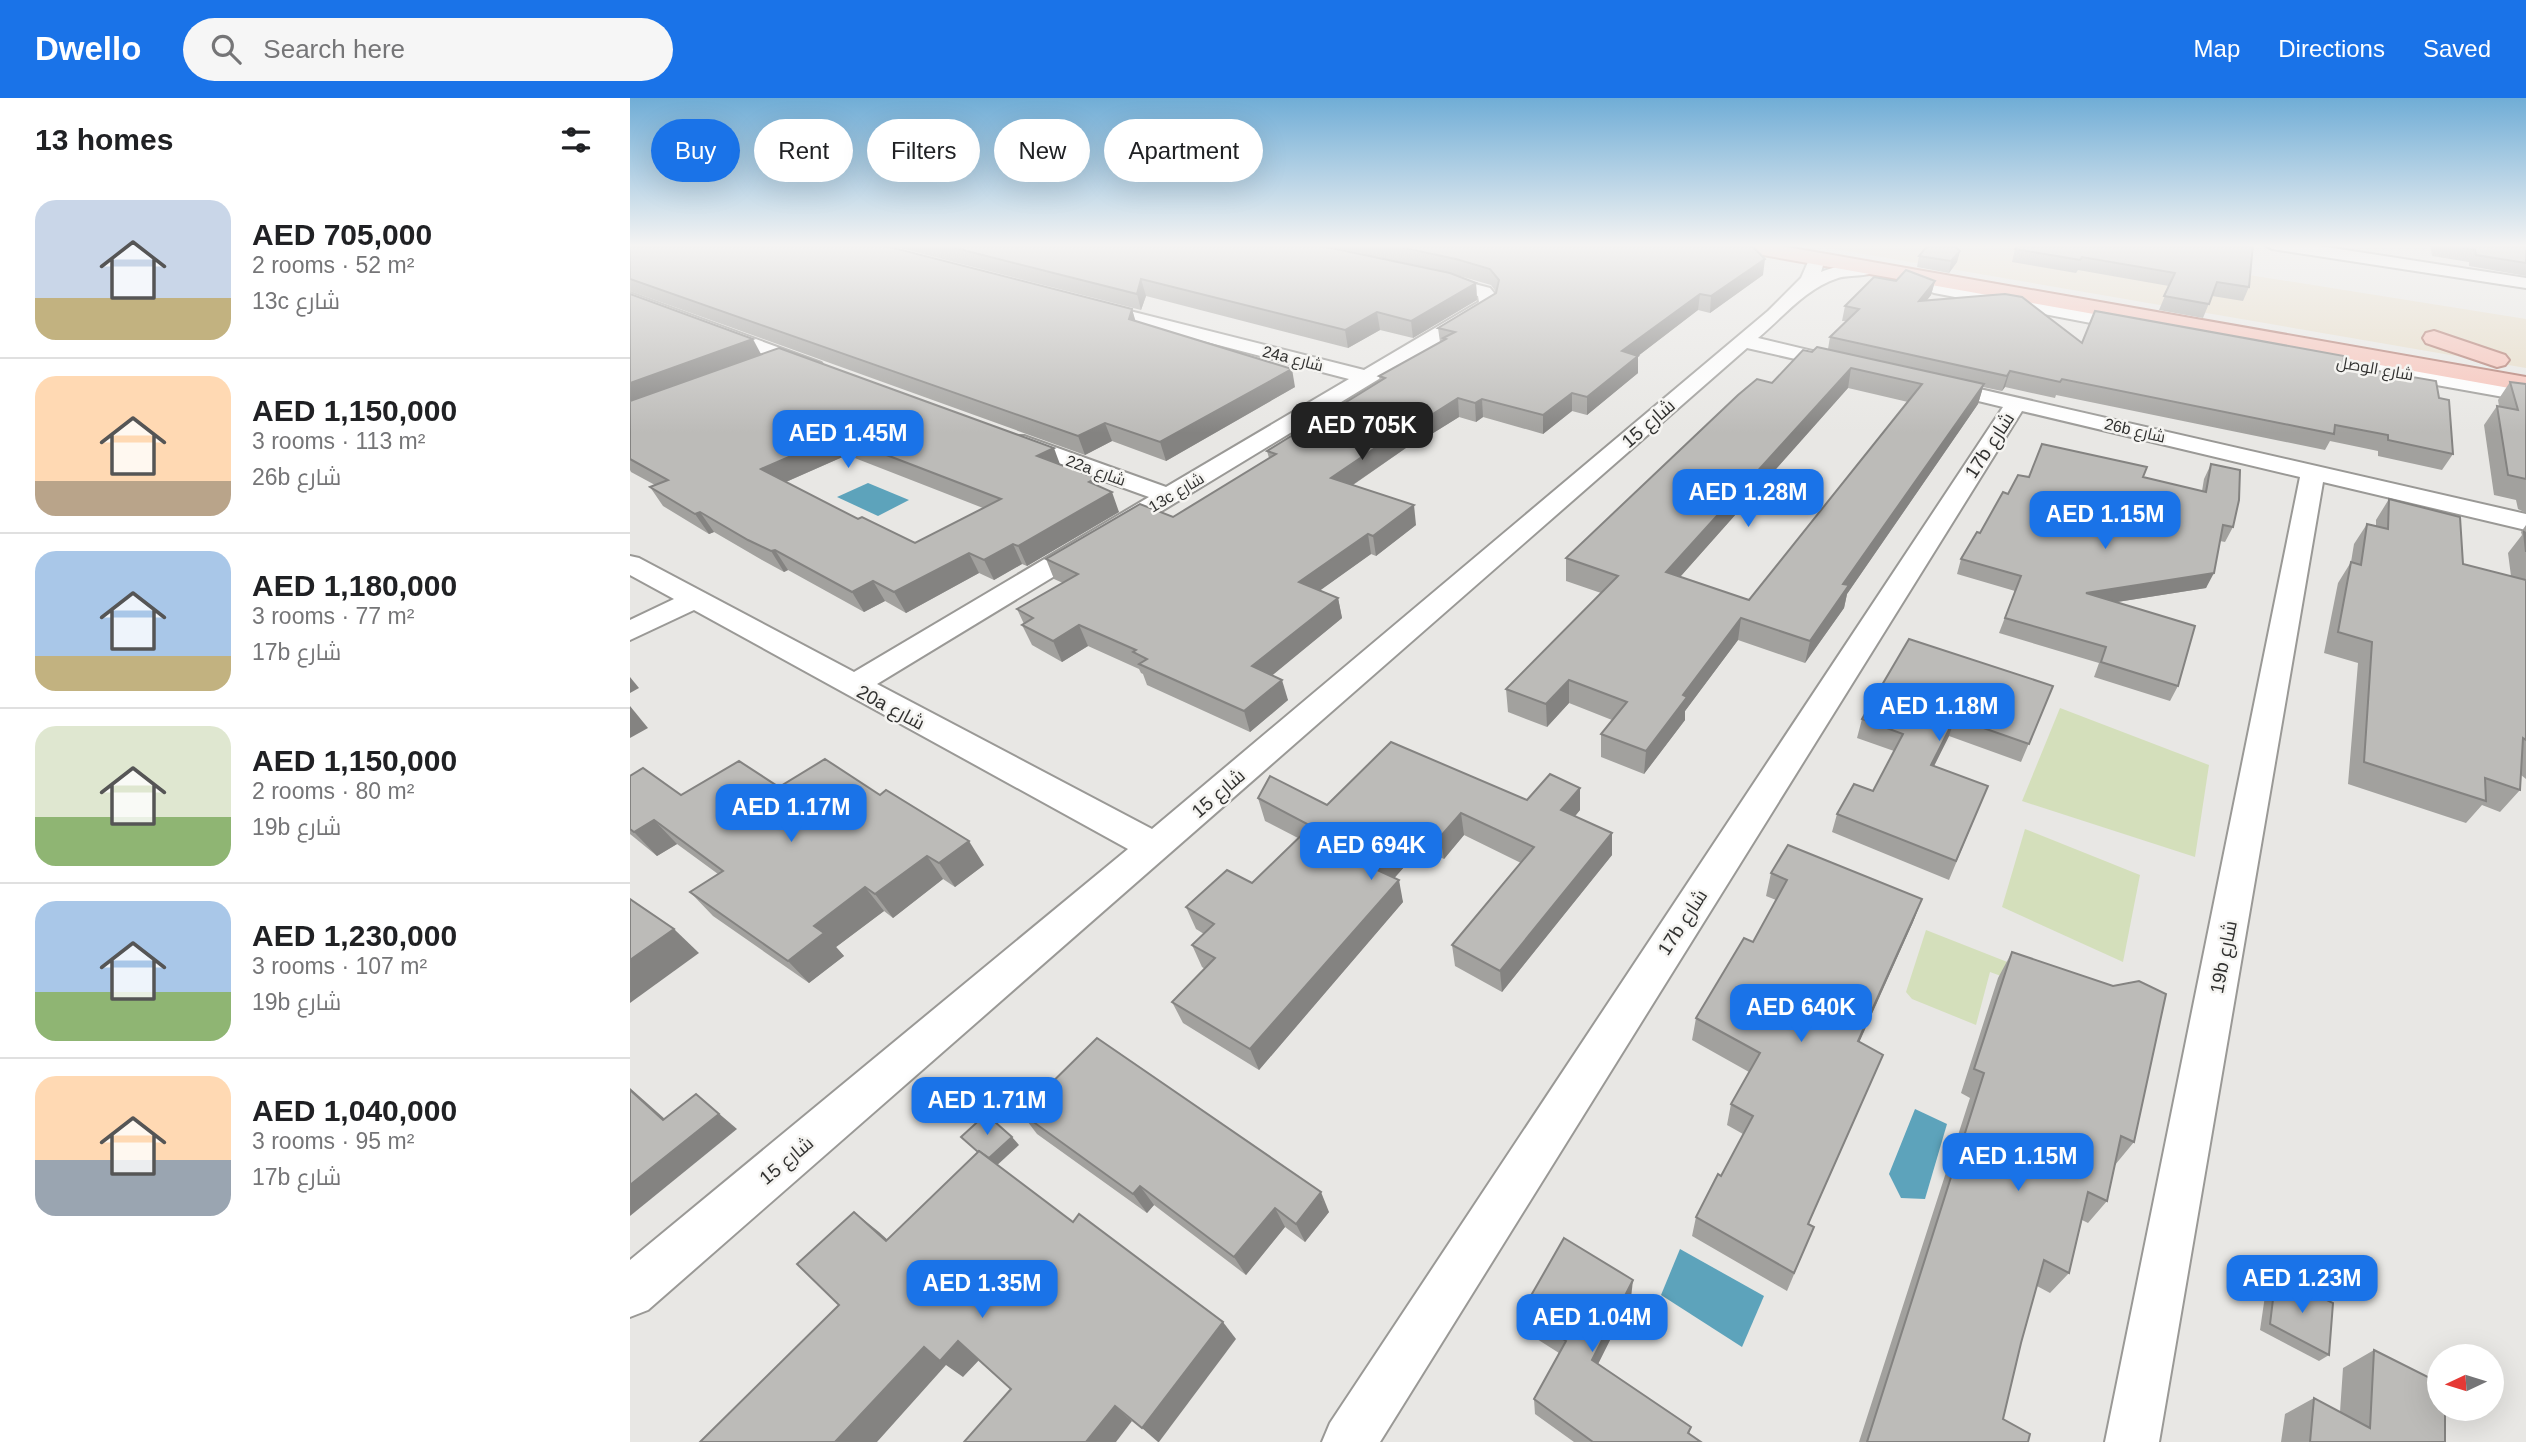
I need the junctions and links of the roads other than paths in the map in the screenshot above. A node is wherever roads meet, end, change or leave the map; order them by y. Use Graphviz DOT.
graph roads {
  1 [pos="653,307"];
  2 [pos="1092,307"];
  3 [pos="1486,307"];
  4 [pos="1772,307"];
  5 [pos="2038,307"];
  6 [pos="2111,307"];
  7 [pos="2150,307"];
  8 [pos="2434,338"];
  9 [pos="1742,341"];
  10 [pos="787,357"];
  11 [pos="759,367"];
  12 [pos="1859,368"];
  13 [pos="2522,373"];
  14 [pos="834,374"];
  15 [pos="1370,378"];
  16 [pos="1911,379"];
  17 [pos="2526,395"];
  18 [pos="2016,403"];
  19 [pos="998,434"];
  20 [pos="2313,472"];
  21 [pos="1168,496"];
  22 [pos="2526,522"];
  23 [pos="630,564"];
  24 [pos="693,600"];
  25 [pos="630,631"];
  26 [pos="852,686"];
  27 [pos="1155,847"];
  28 [pos="630,1292"];
  29 [pos="1349,1442"];
  30 [pos="2132,1442"];
  1 -- 10 [label="street"];
  2 -- 15 [label="street, 24a شارع"];
  3 -- 15 [label="street, 13c شارع"];
  4 -- 9 [label="street, شارع 15"];
  5 -- 17 [label="street, شارع الوصل"];
  6 -- 13 [label="main road, شارع الوصل"];
  7 -- 13 [label="main road, شارع الوصل"];
  8 -- 13 [label="main road"];
  9 -- 12 [label="street"];
  9 -- 27 [label="street, شارع 15"];
  10 -- 11 [label="street"];
  10 -- 14 [label="street"];
  15 -- 21 [label="street, 13c شارع"];
  16 -- 18 [label="street, 26b شارع"];
  18 -- 20 [label="street, 26b شارع"];
  18 -- 29 [label="street, 17b شارع"];
  19 -- 21 [label="street, 22a شارع"];
  20 -- 22 [label="street, 26b شارع"];
  20 -- 30 [label="street, 19b شارع"];
  21 -- 26 [label="street, 13c شارع"];
  23 -- 24 [label="street, 20a شارع"];
  24 -- 25 [label="street"];
  24 -- 26 [label="street, 20a شارع"];
  26 -- 27 [label="street, 20a شارع"];
  27 -- 28 [label="street, شارع 15"];
}
